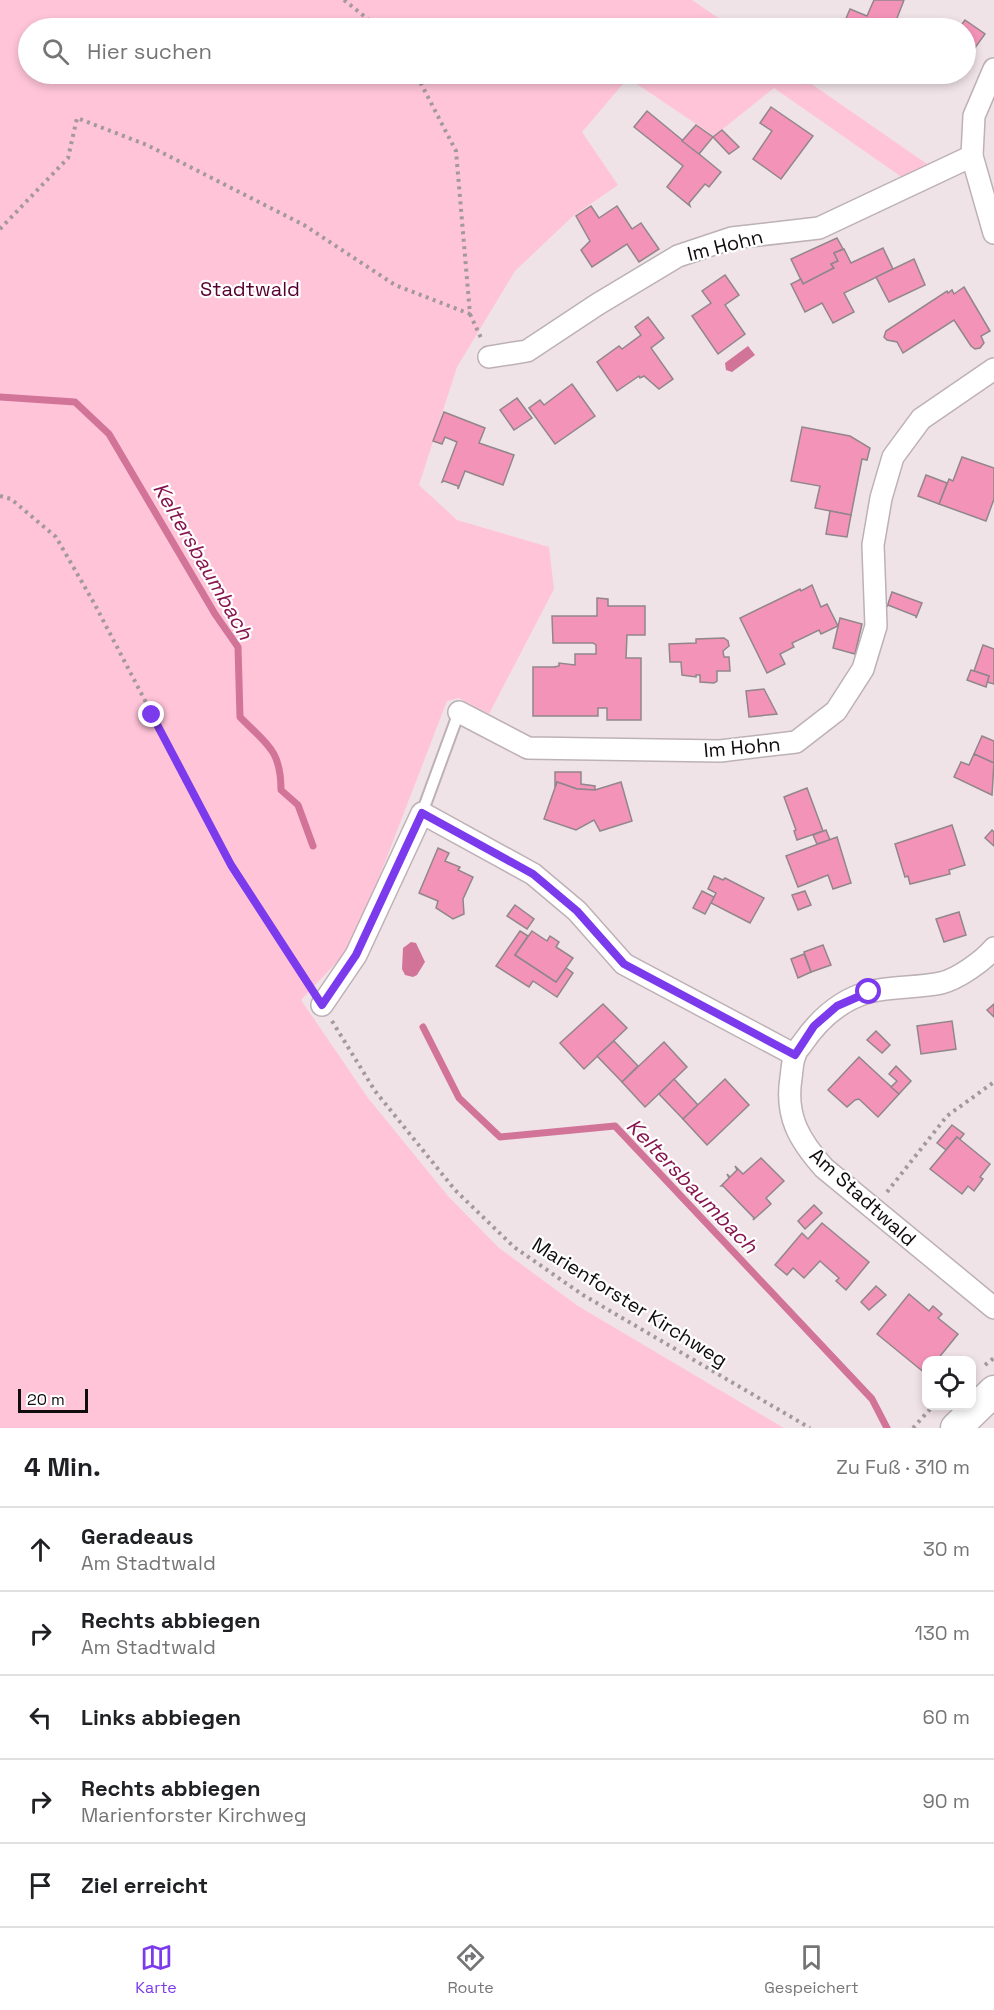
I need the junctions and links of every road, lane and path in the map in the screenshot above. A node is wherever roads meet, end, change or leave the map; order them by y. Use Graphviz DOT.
graph roads {
  1 [pos="344,0"];
  2 [pos="366,18"];
  3 [pos="994,69"];
  4 [pos="421,84"];
  5 [pos="972,156"];
  6 [pos="0,229"];
  7 [pos="994,233"];
  8 [pos="489,357"];
  9 [pos="994,369"];
  10 [pos="0,496"];
  11 [pos="459,712"];
  12 [pos="422,813"];
  13 [pos="994,948"];
  14 [pos="322,1005"];
  15 [pos="795,1055"];
  16 [pos="994,1082"];
  17 [pos="873,1210"];
  18 [pos="994,1308"];
  19 [pos="994,1390"];
  20 [pos="929,1410"];
  21 [pos="810,1428"];
  22 [pos="913,1428"];
  23 [pos="956,1428"];
  1 -- 2 [label="path"];
  3 -- 5 [label="street"];
  4 -- 6 [label="path"];
  5 -- 7 [label="street"];
  5 -- 8 [label="street, Im Hohn"];
  9 -- 11 [label="street, Im Hohn"];
  10 -- 14 [label="path, Marienforster Kirchweg"];
  11 -- 12 [label="lane"];
  12 -- 14 [label="street"];
  12 -- 15 [label="street"];
  13 -- 15 [label="street, Am Stadtwald"];
  14 -- 21 [label="path, Marienforster Kirchweg"];
  15 -- 17 [label="street, Am Stadtwald"];
  16 -- 17 [label="path"];
  17 -- 18 [label="street, Am Stadtwald"];
  19 -- 23 [label="main road"];
  20 -- 22 [label="path"];
}
